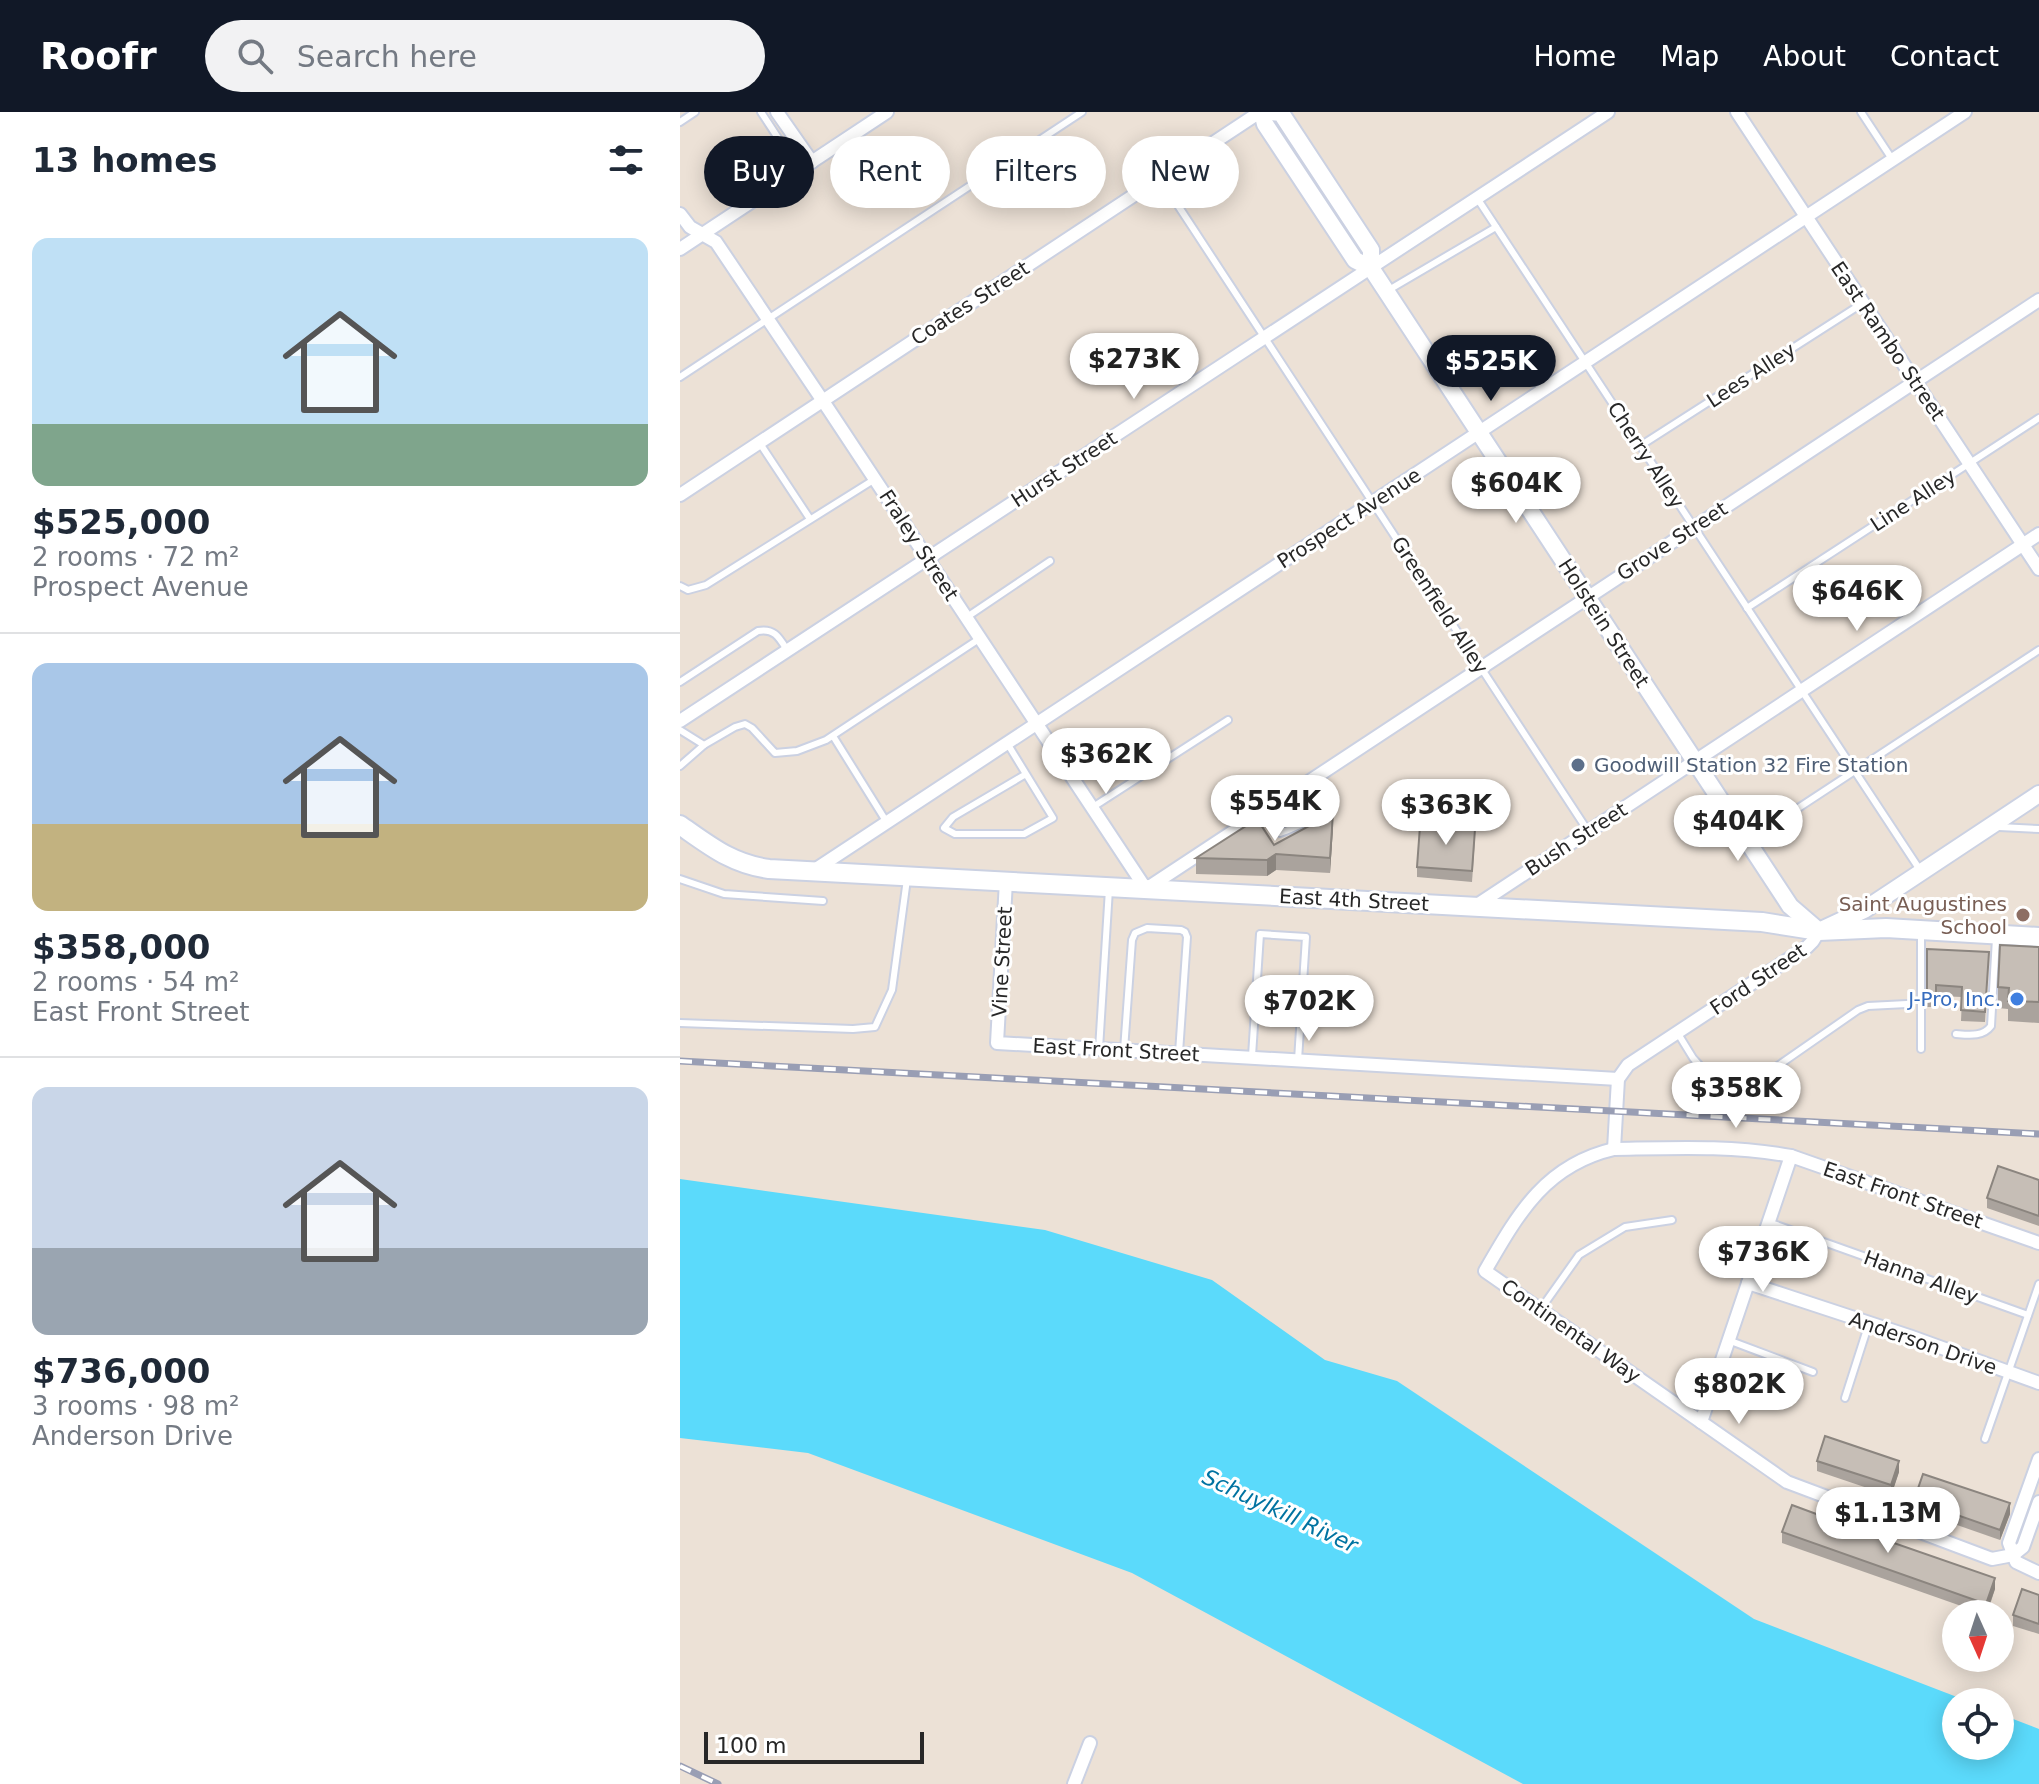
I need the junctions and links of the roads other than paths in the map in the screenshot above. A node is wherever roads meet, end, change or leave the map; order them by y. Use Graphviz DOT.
graph roads {
  1 [pos="695,112"];
  2 [pos="761,112"];
  3 [pos="777,112"];
  4 [pos="887,112"];
  5 [pos="1082,112"];
  6 [pos="1261,112"];
  7 [pos="1271,112"];
  8 [pos="1608,112"];
  9 [pos="1737,112"];
  10 [pos="1861,112"];
  11 [pos="1965,112"];
  12 [pos="680,122"];
  13 [pos="777,136"];
  14 [pos="794,136"];
  15 [pos="1224,136"];
  16 [pos="1892,160"];
  17 [pos="814,161"];
  18 [pos="1477,198"];
  19 [pos="1122,203"];
  20 [pos="742,208"];
  21 [pos="1180,208"];
  22 [pos="680,214"];
  23 [pos="1806,217"];
  24 [pos="1496,227"];
  25 [pos="702,235"];
  26 [pos="680,249"];
  27 [pos="1371,268"];
  28 [pos="1387,291"];
  29 [pos="2039,300"];
  30 [pos="1863,303"];
  31 [pos="767,319"];
  32 [pos="1265,337"];
  33 [pos="1585,363"];
  34 [pos="680,377"];
  35 [pos="1915,382"];
  36 [pos="823,401"];
  37 [pos="2039,418"];
  38 [pos="1479,432"];
  39 [pos="759,442"];
  40 [pos="1640,446"];
  41 [pos="1969,463"];
  42 [pos="875,479"];
  43 [pos="680,495"];
  44 [pos="1373,502"];
  45 [pos="810,519"];
  46 [pos="1693,527"];
  47 [pos="2039,534"];
  48 [pos="2023,545"];
  49 [pos="928,558"];
  50 [pos="1050,561"];
  51 [pos="2039,569"];
  52 [pos="680,586"];
  53 [pos="1587,597"];
  54 [pos="1747,608"];
  55 [pos="967,617"];
  56 [pos="980,638"];
  57 [pos="2039,650"];
  58 [pos="788,651"];
  59 [pos="1481,667"];
  60 [pos="680,682"];
  61 [pos="1802,691"];
  62 [pos="1228,720"];
  63 [pos="680,721"];
  64 [pos="1037,724"];
  65 [pos="680,730"];
  66 [pos="833,736"];
  67 [pos="1007,743"];
  68 [pos="704,745"];
  69 [pos="1695,761"];
  70 [pos="680,766"];
  71 [pos="1855,771"];
  72 [pos="1026,774"];
  73 [pos="1296,789"];
  74 [pos="2039,794"];
  75 [pos="1092,808"];
  76 [pos="1263,811"];
  77 [pos="887,823"];
  78 [pos="680,825"];
  79 [pos="1990,827"];
  80 [pos="2039,829"];
  81 [pos="1589,831"];
  82 [pos="1748,841"];
  83 [pos="813,871"];
  84 [pos="1921,872"];
  85 [pos="908,875"];
  86 [pos="680,879"];
  87 [pos="1006,881"];
  88 [pos="1109,887"];
  89 [pos="1146,889"];
  90 [pos="823,901"];
  91 [pos="1474,907"];
  92 [pos="1819,931"];
  93 [pos="1921,931"];
  94 [pos="1996,935"];
  95 [pos="2039,937"];
  96 [pos="1907,1004"];
  97 [pos="680,1023"];
  98 [pos="1677,1032"];
  99 [pos="1956,1034"];
  100 [pos="997,1043"];
  101 [pos="1099,1049"];
  102 [pos="1921,1049"];
  103 [pos="1124,1050"];
  104 [pos="1179,1053"];
  105 [pos="1252,1058"];
  106 [pos="1298,1060"];
  107 [pos="1618,1079"];
  108 [pos="1614,1149"];
  109 [pos="1791,1156"];
  110 [pos="1672,1220"];
  111 [pos="1768,1222"];
  112 [pos="2039,1243"];
  113 [pos="1485,1271"];
  114 [pos="1748,1283"];
  115 [pos="2039,1284"];
  116 [pos="1540,1310"];
  117 [pos="2028,1315"];
  118 [pos="1869,1323"];
  119 [pos="1728,1340"];
  120 [pos="1813,1372"];
  121 [pos="2008,1372"];
  122 [pos="2039,1383"];
  123 [pos="1845,1398"];
  124 [pos="1701,1422"];
  125 [pos="1985,1439"];
  126 [pos="2039,1459"];
  127 [pos="2039,1502"];
  128 [pos="2013,1555"];
  129 [pos="2039,1573"];
  130 [pos="1090,1743"];
  131 [pos="1074,1784"];
  1 -- 12 [label="lane"];
  2 -- 13 [label="lane"];
  3 -- 14 [label="street"];
  4 -- 17 [label="street"];
  5 -- 31 [label="lane"];
  6 -- 15 [label="street, Coates Street"];
  6 -- 27 [label="street, Holstein Street"];
  7 -- 27 [label="street, Holstein Street"];
  8 -- 18 [label="street, Hurst Street"];
  9 -- 23 [label="street, East Rambo Street"];
  10 -- 16 [label="lane"];
  11 -- 16 [label="street, Prospect Avenue"];
  16 -- 23 [label="street, Prospect Avenue"];
  18 -- 24 [label="lane, Cherry Alley"];
  18 -- 27 [label="street, Hurst Street"];
  19 -- 36 [label="street, Coates Street"];
  20 -- 25 [label="street"];
  21 -- 32 [label="lane, Greenfield Alley"];
  22 -- 25 [label="street, Fraley Street"];
  23 -- 30 [label="street, East Rambo Street"];
  23 -- 33 [label="street, Prospect Avenue"];
  24 -- 28 [label="lane"];
  24 -- 33 [label="lane, Cherry Alley"];
  25 -- 26 [label="street"];
  25 -- 31 [label="street, Fraley Street"];
  27 -- 28 [label="street, Holstein Street"];
  27 -- 32 [label="street, Hurst Street"];
  28 -- 38 [label="street, Holstein Street"];
  29 -- 35 [label="street, Grove Street"];
  30 -- 35 [label="street, East Rambo Street"];
  30 -- 40 [label="lane, Lees Alley"];
  31 -- 34 [label="lane"];
  31 -- 36 [label="street, Fraley Street"];
  32 -- 44 [label="lane, Greenfield Alley"];
  32 -- 49 [label="street, Hurst Street"];
  33 -- 38 [label="street, Prospect Avenue"];
  33 -- 40 [label="lane, Cherry Alley"];
  35 -- 41 [label="street, East Rambo Street"];
  35 -- 46 [label="street, Grove Street"];
  36 -- 39 [label="street, Coates Street"];
  36 -- 42 [label="street, Fraley Street"];
  37 -- 41 [label="lane, Line Alley"];
  38 -- 44 [label="street, Prospect Avenue"];
  38 -- 53 [label="street, Holstein Street"];
  39 -- 43 [label="street, Coates Street"];
  39 -- 45 [label="lane"];
  40 -- 46 [label="lane, Cherry Alley"];
  41 -- 48 [label="street, East Rambo Street"];
  41 -- 54 [label="lane, Line Alley"];
  42 -- 45 [label="lane"];
  42 -- 49 [label="street, Fraley Street"];
  44 -- 59 [label="lane, Greenfield Alley"];
  44 -- 64 [label="street, Prospect Avenue"];
  45 -- 52 [label="lane"];
  46 -- 53 [label="street, Grove Street"];
  46 -- 54 [label="lane, Cherry Alley"];
  47 -- 48 [label="street, Bush Street"];
  48 -- 51 [label="street, East Rambo Street"];
  48 -- 61 [label="street, Bush Street"];
  49 -- 55 [label="street, Fraley Street"];
  49 -- 58 [label="street, Hurst Street"];
  50 -- 55 [label="lane"];
  53 -- 59 [label="street, Grove Street"];
  53 -- 69 [label="street, Holstein Street"];
  54 -- 61 [label="lane, Cherry Alley"];
  55 -- 56 [label="street, Fraley Street"];
  56 -- 64 [label="street, Fraley Street"];
  56 -- 66 [label="lane"];
  57 -- 71 [label="lane"];
  58 -- 60 [label="lane"];
  58 -- 63 [label="street, Hurst Street"];
  59 -- 73 [label="street, Grove Street"];
  59 -- 81 [label="lane, Greenfield Alley"];
  61 -- 69 [label="street, Bush Street"];
  61 -- 71 [label="lane, Cherry Alley"];
  62 -- 75 [label="lane"];
  64 -- 67 [label="street, Prospect Avenue"];
  64 -- 75 [label="street, Fraley Street"];
  65 -- 68 [label="lane"];
  66 -- 68 [label="lane"];
  66 -- 77 [label="lane"];
  67 -- 72 [label="lane"];
  67 -- 77 [label="street, Prospect Avenue"];
  68 -- 70 [label="lane"];
  69 -- 81 [label="street, Bush Street"];
  69 -- 82 [label="street, Holstein Street"];
  71 -- 82 [label="lane"];
  71 -- 84 [label="lane, Cherry Alley"];
  72 -- 72 [label="lane"];
  73 -- 76 [label="street, Grove Street"];
  73 -- 76 [label="lane"];
  74 -- 79 [label="street, Ford Street"];
  75 -- 89 [label="street, Fraley Street"];
  76 -- 89 [label="street, Grove Street"];
  77 -- 83 [label="street, Prospect Avenue"];
  78 -- 83 [label="main road, East 4th Street"];
  79 -- 80 [label="lane"];
  79 -- 84 [label="street, Ford Street"];
  81 -- 91 [label="street, Bush Street"];
  82 -- 92 [label="street, Holstein Street"];
  83 -- 85 [label="main road, East 4th Street"];
  84 -- 92 [label="street, Ford Street"];
  85 -- 87 [label="main road, East 4th Street"];
  85 -- 97 [label="lane"];
  86 -- 90 [label="lane"];
  87 -- 88 [label="main road, East 4th Street"];
  87 -- 100 [label="street, Vine Street"];
  88 -- 89 [label="main road, East 4th Street"];
  88 -- 101 [label="lane"];
  89 -- 91 [label="main road, East 4th Street"];
  91 -- 92 [label="main road, East 4th Street"];
  92 -- 93 [label="main road, East 4th Street"];
  92 -- 98 [label="street, Ford Street"];
  93 -- 94 [label="main road, East 4th Street"];
  93 -- 102 [label="lane"];
  94 -- 95 [label="main road, East 4th Street"];
  94 -- 99 [label="lane"];
  96 -- 98 [label="lane"];
  98 -- 107 [label="street, Ford Street"];
  100 -- 101 [label="street, East Front Street"];
  101 -- 103 [label="street, East Front Street"];
  103 -- 104 [label="street, East Front Street"];
  103 -- 104 [label="lane"];
  104 -- 105 [label="street, East Front Street"];
  105 -- 106 [label="street, East Front Street"];
  105 -- 106 [label="lane"];
  106 -- 107 [label="street, East Front Street"];
  107 -- 108 [label="street"];
  108 -- 109 [label="street, East Front Street"];
  108 -- 113 [label="street, East Front Street"];
  109 -- 111 [label="street"];
  109 -- 112 [label="street, East Front Street"];
  110 -- 116 [label="lane"];
  111 -- 114 [label="street"];
  111 -- 117 [label="lane, Hanna Alley"];
  113 -- 116 [label="street, Continental Way"];
  114 -- 118 [label="street, Anderson Drive"];
  114 -- 119 [label="street"];
  115 -- 117 [label="lane"];
  116 -- 124 [label="street, Continental Way"];
  117 -- 121 [label="lane"];
  118 -- 121 [label="street, Anderson Drive"];
  118 -- 123 [label="lane"];
  119 -- 120 [label="lane"];
  119 -- 124 [label="street"];
  121 -- 122 [label="street, Anderson Drive"];
  121 -- 125 [label="lane"];
  124 -- 128 [label="street, Continental Way"];
  126 -- 128 [label="street"];
  127 -- 128 [label="street"];
  128 -- 129 [label="street"];
  130 -- 131 [label="street"];
}
